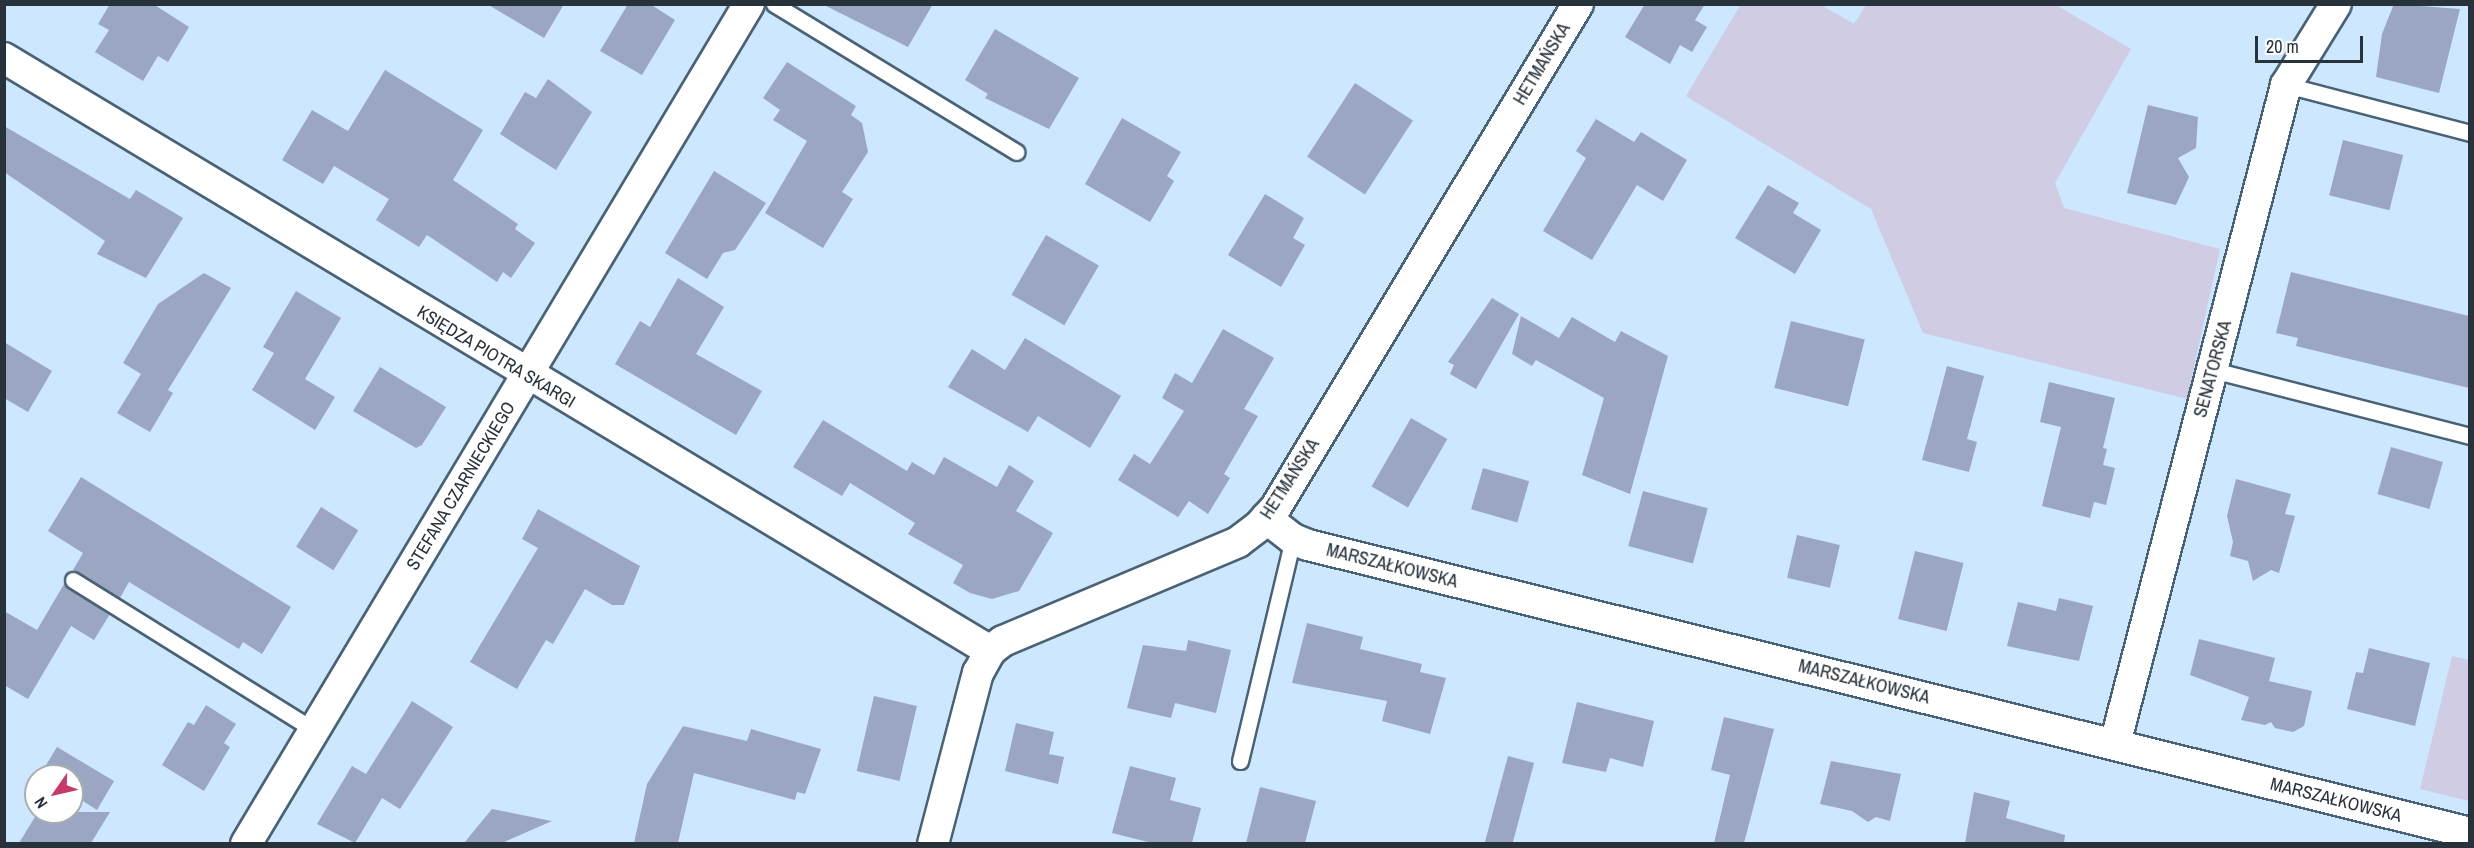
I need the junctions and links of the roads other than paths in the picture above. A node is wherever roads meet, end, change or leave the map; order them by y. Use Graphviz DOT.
graph roads {
  1 [pos="749,4"];
  2 [pos="774,4"];
  3 [pos="1578,4"];
  4 [pos="2336,4"];
  5 [pos="4,58"];
  6 [pos="2286,85"];
  7 [pos="2469,133"];
  8 [pos="1016,152"];
  9 [pos="2212,370"];
  10 [pos="527,376"];
  11 [pos="2469,436"];
  12 [pos="1266,518"];
  13 [pos="1293,540"];
  14 [pos="73,580"];
  15 [pos="990,651"];
  16 [pos="314,730"];
  17 [pos="2115,744"];
  18 [pos="1240,761"];
  19 [pos="2469,833"];
  20 [pos="246,843"];
  21 [pos="933,843"];
  1 -- 10 [label="street, STEFANA CZARNIECKIEGO"];
  2 -- 8 [label="lane"];
  3 -- 12 [label="street, HETMAŃSKA"];
  4 -- 6 [label="street, SENATORSKA"];
  5 -- 10 [label="street, KSIĘDZA PIOTRA SKARGI"];
  6 -- 7 [label="lane"];
  6 -- 9 [label="street, SENATORSKA"];
  9 -- 11 [label="lane"];
  9 -- 17 [label="street, SENATORSKA"];
  10 -- 15 [label="street, KSIĘDZA PIOTRA SKARGI"];
  10 -- 16 [label="street, STEFANA CZARNIECKIEGO"];
  12 -- 13 [label="street, MARSZAŁKOWSKA"];
  12 -- 15 [label="street, HETMAŃSKA"];
  13 -- 17 [label="street, MARSZAŁKOWSKA"];
  13 -- 18 [label="lane"];
  14 -- 16 [label="lane"];
  15 -- 21 [label="street"];
  16 -- 20 [label="street, STEFANA CZARNIECKIEGO"];
  17 -- 19 [label="street, MARSZAŁKOWSKA"];
}
